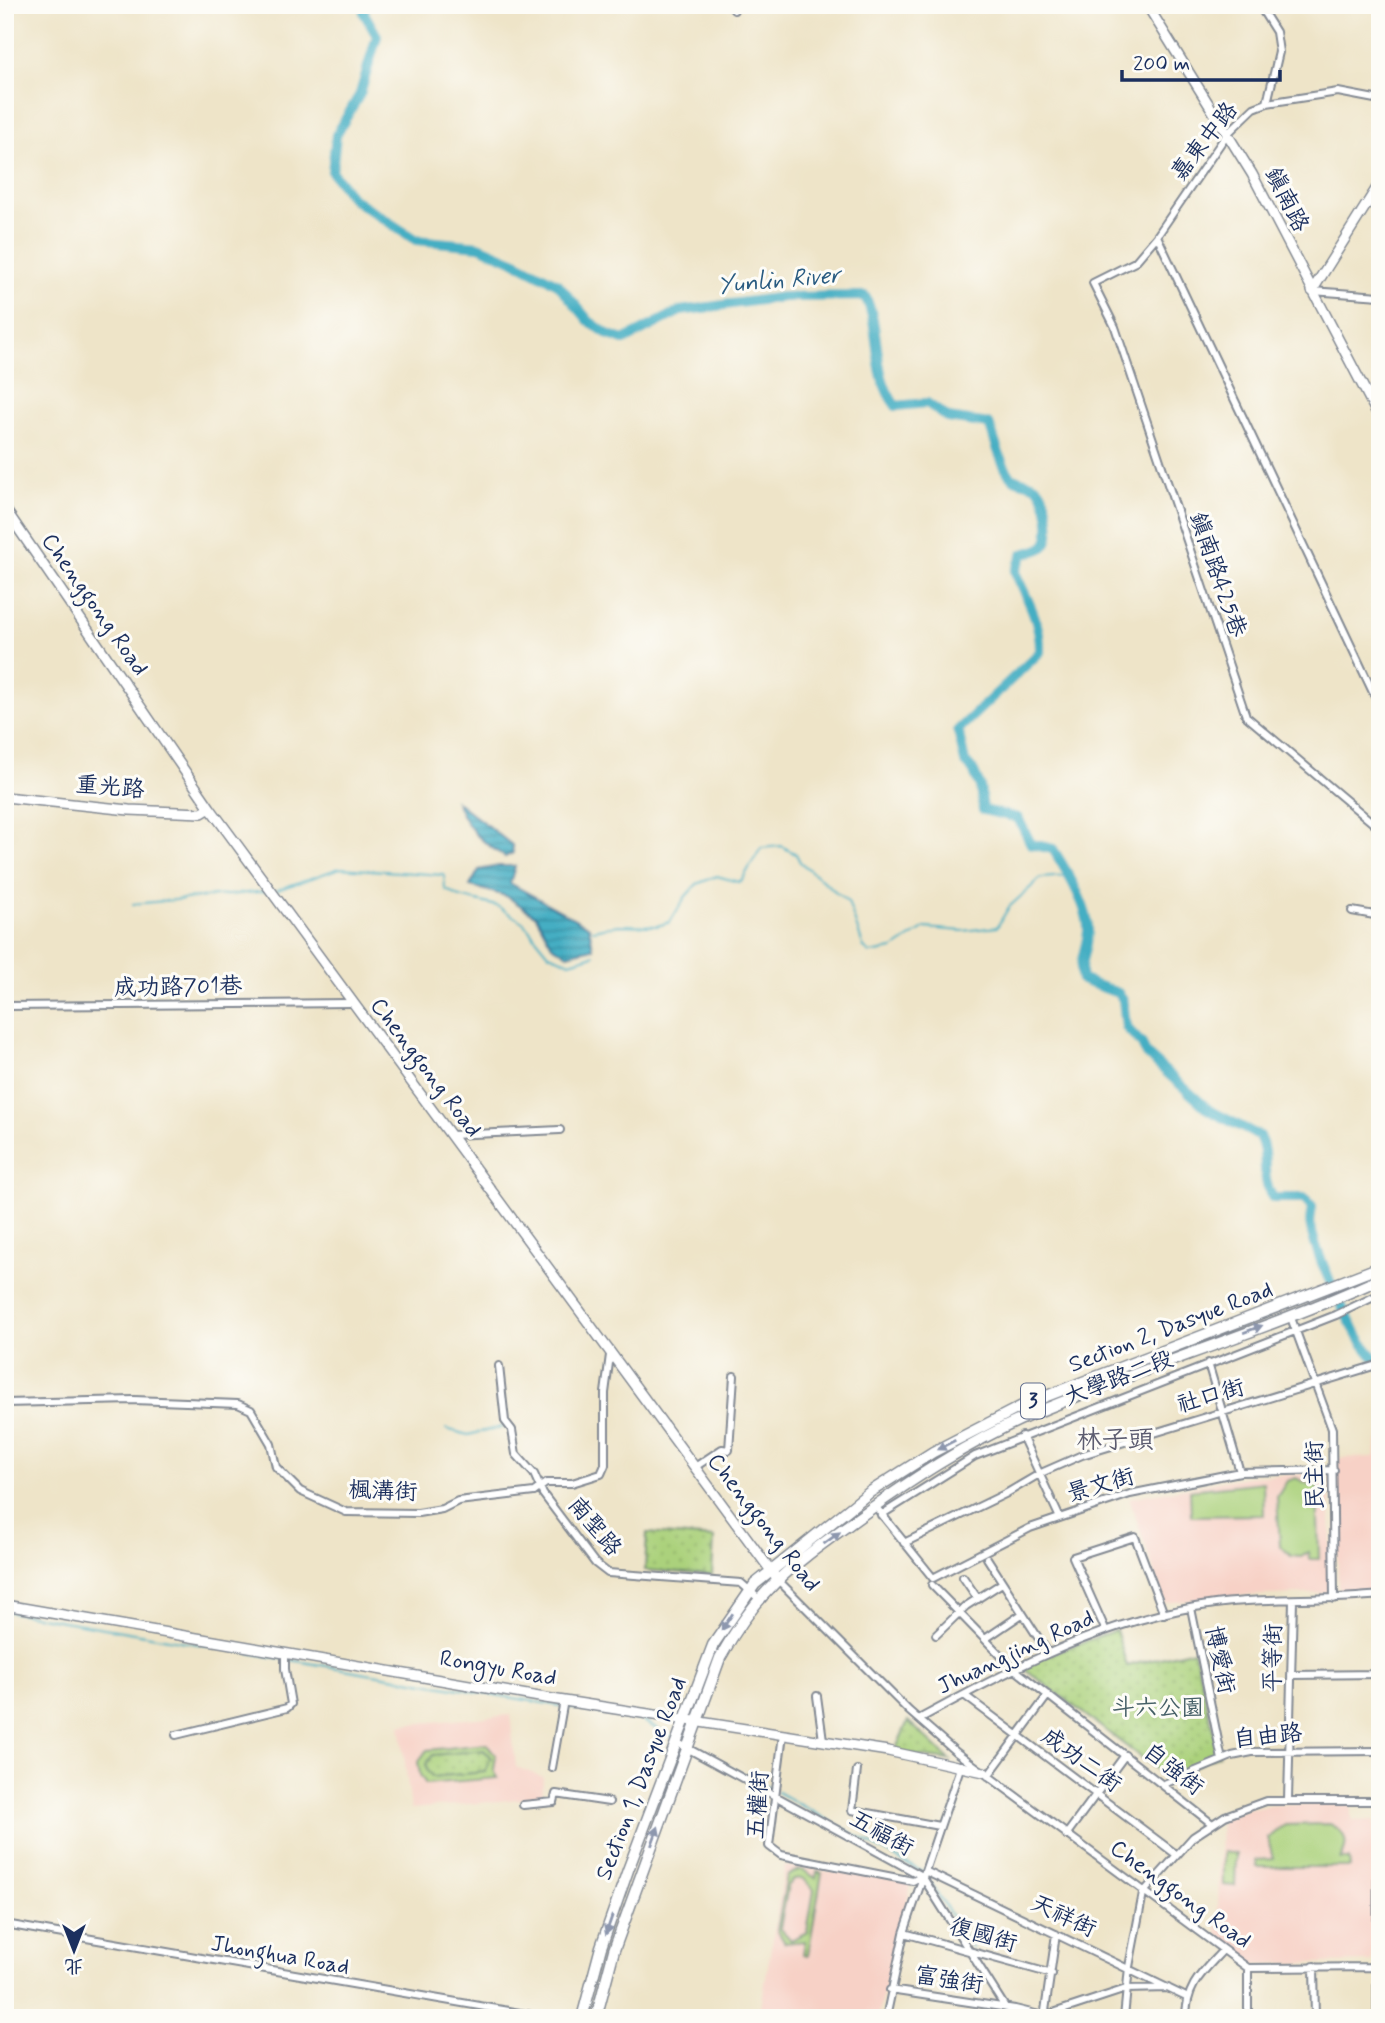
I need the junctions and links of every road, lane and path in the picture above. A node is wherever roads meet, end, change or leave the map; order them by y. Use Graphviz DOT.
graph roads {
  1 [pos="1147,5"];
  2 [pos="1259,5"];
  3 [pos="1380,100"];
  4 [pos="1268,103"];
  5 [pos="1227,135"];
  6 [pos="1380,183"];
  7 [pos="1157,236"];
  8 [pos="1093,283"];
  9 [pos="1312,291"];
  10 [pos="1380,296"];
  11 [pos="1380,419"];
  12 [pos="7,512"];
  13 [pos="1380,708"];
  14 [pos="5,797"];
  15 [pos="210,808"];
  16 [pos="1380,829"];
  17 [pos="1352,911"];
  18 [pos="1380,916"];
  19 [pos="352,1003"];
  20 [pos="5,1006"];
  21 [pos="560,1130"];
  22 [pos="451,1135"];
  23 [pos="1380,1267"];
  24 [pos="1380,1279"];
  25 [pos="1348,1287"];
  26 [pos="1380,1294"];
  27 [pos="1329,1295"];
  28 [pos="1290,1315"];
  29 [pos="1223,1328"];
  30 [pos="1296,1330"];
  31 [pos="1227,1339"];
  32 [pos="610,1355"];
  33 [pos="1208,1363"];
  34 [pos="1380,1364"];
  35 [pos="499,1366"];
  36 [pos="734,1376"];
  37 [pos="1316,1385"];
  38 [pos="5,1403"];
  39 [pos="1222,1412"];
  40 [pos="986,1425"];
  41 [pos="993,1434"];
  42 [pos="1022,1436"];
  43 [pos="695,1467"];
  44 [pos="1334,1470"];
  45 [pos="1041,1472"];
  46 [pos="1240,1472"];
  47 [pos="539,1486"];
  48 [pos="878,1511"];
  49 [pos="1059,1516"];
  50 [pos="904,1544"];
  51 [pos="987,1558"];
  52 [pos="774,1575"];
  53 [pos="963,1577"];
  54 [pos="933,1581"];
  55 [pos="1002,1583"];
  56 [pos="750,1590"];
  57 [pos="1380,1595"];
  58 [pos="758,1598"];
  59 [pos="978,1599"];
  60 [pos="1334,1599"];
  61 [pos="1293,1600"];
  62 [pos="5,1605"];
  63 [pos="1191,1608"];
  64 [pos="958,1612"];
  65 [pos="1023,1614"];
  66 [pos="1164,1614"];
  67 [pos="1105,1629"];
  68 [pos="936,1635"];
  69 [pos="985,1639"];
  70 [pos="285,1653"];
  71 [pos="1048,1653"];
  72 [pos="1013,1668"];
  73 [pos="1379,1674"];
  74 [pos="1291,1675"];
  75 [pos="964,1695"];
  76 [pos="1048,1695"];
  77 [pos="817,1696"];
  78 [pos="564,1700"];
  79 [pos="684,1718"];
  80 [pos="919,1719"];
  81 [pos="697,1720"];
  82 [pos="783,1734"];
  83 [pos="176,1735"];
  84 [pos="1017,1736"];
  85 [pos="823,1740"];
  86 [pos="676,1742"];
  87 [pos="687,1749"];
  88 [pos="1291,1750"];
  89 [pos="1380,1751"];
  90 [pos="1125,1755"];
  91 [pos="1222,1760"];
  92 [pos="963,1762"];
  93 [pos="552,1768"];
  94 [pos="857,1770"];
  95 [pos="986,1774"];
  96 [pos="1164,1784"];
  97 [pos="1098,1793"];
  98 [pos="775,1795"];
  99 [pos="1288,1801"];
  100 [pos="1379,1801"];
  101 [pos="609,1802"];
  102 [pos="523,1805"];
  103 [pos="1211,1823"];
  104 [pos="939,1826"];
  105 [pos="1066,1835"];
  106 [pos="1177,1855"];
  107 [pos="924,1873"];
  108 [pos="1143,1892"];
  109 [pos="1379,1913"];
  110 [pos="5,1924"];
  111 [pos="904,1933"];
  112 [pos="1056,1934"];
  113 [pos="971,1950"];
  114 [pos="1223,1950"];
  115 [pos="1314,1966"];
  116 [pos="1129,1967"];
  117 [pos="1379,1967"];
  118 [pos="1248,1968"];
  119 [pos="1052,1974"];
  120 [pos="1168,1988"];
  121 [pos="1126,1989"];
  122 [pos="890,1990"];
  123 [pos="1186,1997"];
  124 [pos="1010,2008"];
  125 [pos="1044,2017"];
  126 [pos="549,2018"];
  127 [pos="582,2018"];
  128 [pos="596,2018"];
  129 [pos="886,2018"];
  130 [pos="1012,2018"];
  131 [pos="1124,2018"];
  132 [pos="1186,2018"];
  133 [pos="1248,2018"];
  134 [pos="1315,2018"];
  135 [pos="1377,2018"];
  1 -- 5 [label="main road, 鎮南路"];
  2 -- 4 [label="street"];
  3 -- 4 [label="street, 嘉東中路"];
  4 -- 5 [label="street, 嘉東中路"];
  5 -- 7 [label="street, 嘉東中路"];
  5 -- 9 [label="main road, 鎮南路"];
  6 -- 9 [label="main road"];
  7 -- 8 [label="street, 嘉東中路"];
  7 -- 13 [label="street"];
  8 -- 16 [label="street, 鎮南路425巷"];
  9 -- 10 [label="street"];
  9 -- 11 [label="main road, 鎮南路"];
  12 -- 15 [label="main road, Chenggong Road"];
  14 -- 15 [label="main road, 重光路"];
  15 -- 19 [label="main road, Chenggong Road"];
  17 -- 18 [label="street"];
  19 -- 20 [label="street, 成功路701巷"];
  19 -- 22 [label="main road, Chenggong Road"];
  21 -- 22 [label="street"];
  22 -- 32 [label="main road, Chenggong Road"];
  23 -- 25 [label="main road, Section 2, Dasyue Road / 3"];
  24 -- 25 [label="main road, Section 2, Dasyue Road / 3"];
  25 -- 27 [label="main road, Section 2, Dasyue Road / 3"];
  26 -- 30 [label="street, 大學路二段"];
  27 -- 28 [label="main road, Section 2, Dasyue Road / 3"];
  27 -- 29 [label="main road, Section 2, Dasyue Road / 3"];
  28 -- 30 [label="street, 民主街"];
  31 -- 28 [label="main road, Section 2, Dasyue Road / 3, one-way"];
  29 -- 31 [label="main road"];
  29 -- 40 [label="main road, Section 2, Dasyue Road / 3"];
  30 -- 33 [label="street, 大學路二段"];
  30 -- 37 [label="street, 民主街"];
  31 -- 41 [label="main road, Section 2, Dasyue Road / 3"];
  32 -- 43 [label="main road, Chenggong Road"];
  32 -- 47 [label="street, 楓溝街"];
  33 -- 39 [label="street"];
  33 -- 42 [label="street, 大學路二段"];
  34 -- 37 [label="street, 社口街"];
  35 -- 47 [label="street, 南聖路"];
  36 -- 43 [label="street"];
  37 -- 39 [label="street, 社口街"];
  37 -- 44 [label="street, 民主街"];
  38 -- 47 [label="street, 楓溝街"];
  39 -- 45 [label="street, 社口街"];
  39 -- 46 [label="street"];
  40 -- 41 [label="main road"];
  40 -- 52 [label="main road, Section 2, Dasyue Road / 3, one-way"];
  41 -- 48 [label="main road, Section 2, Dasyue Road / 3"];
  42 -- 45 [label="street"];
  42 -- 48 [label="street, 大學路二段"];
  43 -- 52 [label="main road, Chenggong Road"];
  44 -- 46 [label="street, 景文街"];
  44 -- 60 [label="street, 民主街"];
  45 -- 49 [label="street"];
  45 -- 50 [label="street, 社口街"];
  46 -- 49 [label="street, 景文街"];
  47 -- 56 [label="street, 南聖路"];
  48 -- 50 [label="street, 自強街"];
  52 -- 48 [label="main road, Section 2, Dasyue Road / 3, one-way"];
  49 -- 54 [label="street, 景文街"];
  50 -- 54 [label="street, 自強街"];
  51 -- 55 [label="street"];
  52 -- 56 [label="main road, Section 1, Dasyue Road / 3"];
  52 -- 58 [label="main road, Section 1, Dasyue Road / 3"];
  52 -- 80 [label="street, Chenggong Road"];
  53 -- 59 [label="street"];
  54 -- 64 [label="street, 自強街"];
  55 -- 59 [label="street"];
  55 -- 65 [label="street"];
  56 -- 58 [label="street, 南聖路"];
  56 -- 79 [label="main road, Section 1, Dasyue Road / 3, one-way"];
  57 -- 60 [label="street, Jhuangjing Road"];
  57 -- 73 [label="street"];
  58 -- 81 [label="main road, Section 1, Dasyue Road / 3"];
  59 -- 64 [label="street"];
  60 -- 61 [label="street, Jhuangjing Road"];
  61 -- 63 [label="street, Jhuangjing Road"];
  61 -- 74 [label="street, 平等街"];
  62 -- 70 [label="main road, Rongyu Road"];
  63 -- 66 [label="street, Jhuangjing Road"];
  63 -- 91 [label="street, 博愛街"];
  64 -- 68 [label="street"];
  64 -- 69 [label="street, 自強街"];
  65 -- 69 [label="street"];
  65 -- 71 [label="street"];
  66 -- 67 [label="street, Jhuangjing Road"];
  66 -- 67 [label="street"];
  67 -- 71 [label="street, Jhuangjing Road"];
  69 -- 72 [label="street, 自強街"];
  70 -- 78 [label="main road, Rongyu Road"];
  70 -- 83 [label="street"];
  71 -- 72 [label="street, Jhuangjing Road"];
  72 -- 75 [label="street, Jhuangjing Road"];
  72 -- 76 [label="street, 自強街"];
  73 -- 74 [label="street"];
  74 -- 88 [label="street, 平等街"];
  75 -- 80 [label="street, Jhuangjing Road"];
  75 -- 84 [label="street, 成功二街"];
  76 -- 84 [label="street"];
  76 -- 90 [label="street, 自強街"];
  77 -- 85 [label="street"];
  78 -- 79 [label="main road, Rongyu Road"];
  78 -- 93 [label="street"];
  79 -- 81 [label="main road, Rongyu Road"];
  79 -- 86 [label="main road, Section 1, Dasyue Road / 3"];
  80 -- 92 [label="street, Chenggong Road"];
  81 -- 82 [label="main road, Rongyu Road"];
  81 -- 87 [label="main road, Section 1, Dasyue Road / 3"];
  82 -- 85 [label="main road, Rongyu Road"];
  82 -- 98 [label="street, 五權街"];
  84 -- 95 [label="street"];
  84 -- 97 [label="street, 成功二街"];
  85 -- 92 [label="main road, Rongyu Road"];
  86 -- 87 [label="street, 五福街"];
  86 -- 127 [label="main road, Section 1, Dasyue Road / 3, one-way"];
  87 -- 98 [label="street, 五福街"];
  128 -- 87 [label="main road, Section 1, Dasyue Road / 3, one-way"];
  88 -- 89 [label="street, 自由路"];
  88 -- 91 [label="street, 自由路"];
  88 -- 99 [label="street, 平等街"];
  90 -- 96 [label="street, 自強街"];
  90 -- 97 [label="street"];
  91 -- 96 [label="street, 自由路"];
  92 -- 95 [label="main road, Rongyu Road"];
  92 -- 104 [label="street"];
  94 -- 104 [label="street"];
  95 -- 105 [label="street, Chenggong Road"];
  96 -- 103 [label="street, 自強街"];
  97 -- 105 [label="street"];
  97 -- 106 [label="street, 成功二街"];
  98 -- 107 [label="street, 五福街"];
  98 -- 107 [label="street, 五權街"];
  99 -- 100 [label="street"];
  99 -- 103 [label="street"];
  100 -- 109 [label="street"];
  101 -- 102 [label="street"];
  103 -- 106 [label="street"];
  104 -- 107 [label="street"];
  105 -- 108 [label="street, Chenggong Road"];
  106 -- 108 [label="street"];
  107 -- 111 [label="street"];
  107 -- 112 [label="street, 天祥街"];
  107 -- 113 [label="street, 五福街"];
  108 -- 114 [label="street, Chenggong Road"];
  108 -- 116 [label="street"];
  109 -- 117 [label="street"];
  110 -- 126 [label="street, Jhonghua Road"];
  111 -- 113 [label="street, 復國街"];
  111 -- 122 [label="street"];
  112 -- 116 [label="street, 天祥街"];
  112 -- 119 [label="street"];
  113 -- 119 [label="street, 復國街"];
  113 -- 124 [label="street, 五福街"];
  114 -- 118 [label="street, Chenggong Road"];
  114 -- 123 [label="street"];
  115 -- 117 [label="street, Chenggong Road"];
  115 -- 118 [label="street, Chenggong Road"];
  115 -- 134 [label="street"];
  116 -- 120 [label="street, 天祥街"];
  116 -- 121 [label="street"];
  117 -- 135 [label="street"];
  118 -- 133 [label="street"];
  119 -- 125 [label="street"];
  120 -- 121 [label="street"];
  120 -- 123 [label="street, 天祥街"];
  121 -- 125 [label="street"];
  121 -- 131 [label="street"];
  122 -- 124 [label="street, 富強街"];
  122 -- 129 [label="street"];
  123 -- 132 [label="street"];
  124 -- 125 [label="street, 富強街"];
  124 -- 130 [label="street, 五福街"];
}
